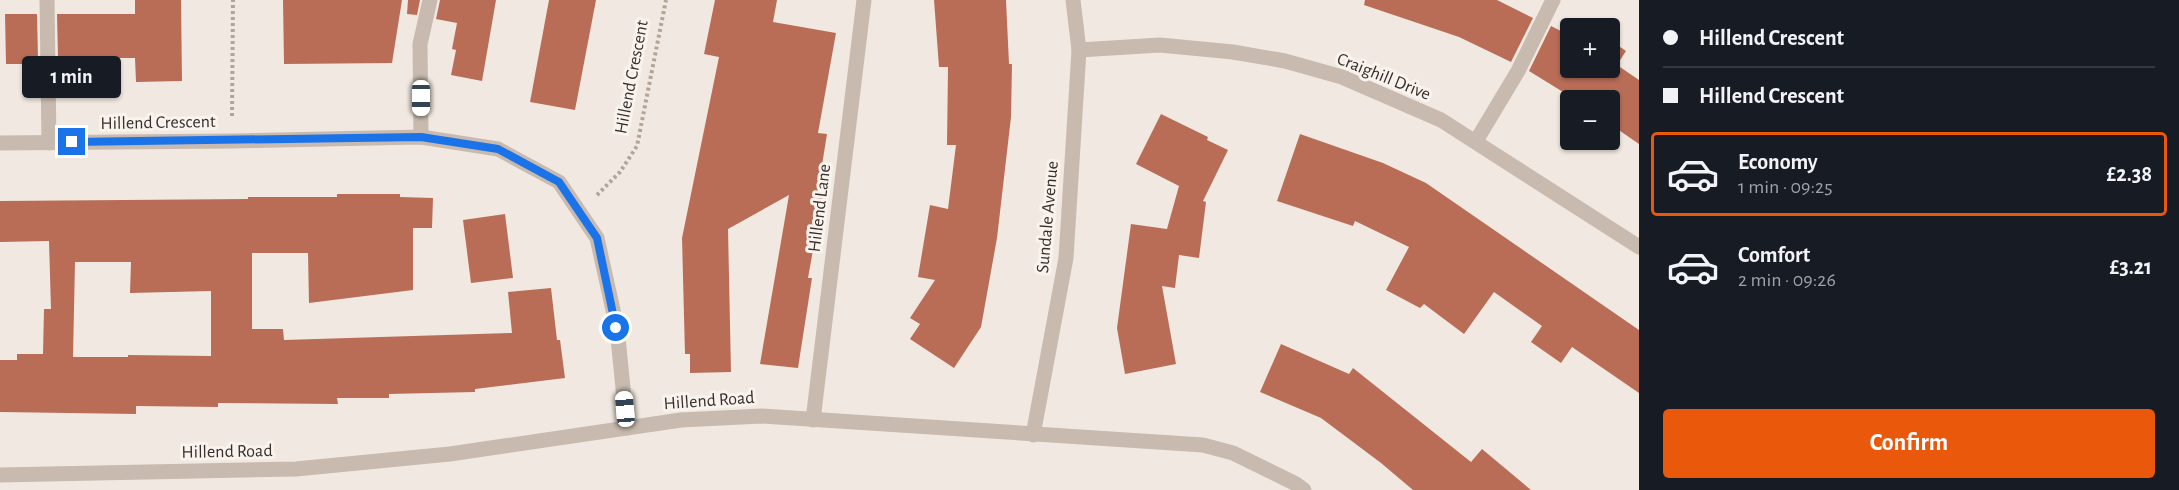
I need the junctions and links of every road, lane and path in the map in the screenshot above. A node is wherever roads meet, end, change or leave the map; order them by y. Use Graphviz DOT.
graph roads {
  1 [pos="47,0"];
  2 [pos="233,0"];
  3 [pos="430,0"];
  4 [pos="666,0"];
  5 [pos="864,0"];
  6 [pos="1073,0"];
  7 [pos="1553,0"];
  8 [pos="1078,50"];
  9 [pos="421,137"];
  10 [pos="232,141"];
  11 [pos="1476,141"];
  12 [pos="0,143"];
  13 [pos="49,143"];
  14 [pos="578,211"];
  15 [pos="1639,247"];
  16 [pos="813,420"];
  17 [pos="627,428"];
  18 [pos="1033,435"];
  19 [pos="0,475"];
  20 [pos="1304,490"];
  1 -- 13 [label="street"];
  2 -- 10 [label="path, Hillend Crescent"];
  3 -- 9 [label="street"];
  4 -- 14 [label="path, Hillend Crescent"];
  5 -- 16 [label="street, Hillend Lane"];
  6 -- 8 [label="street, Sundale Avenue"];
  7 -- 11 [label="street"];
  8 -- 11 [label="street, Craighill Drive"];
  8 -- 18 [label="street, Sundale Avenue"];
  9 -- 10 [label="street, Hillend Crescent"];
  9 -- 14 [label="street, Hillend Crescent"];
  10 -- 13 [label="street, Hillend Crescent"];
  11 -- 15 [label="street, Craighill Drive"];
  12 -- 13 [label="street, Hillend Crescent"];
  14 -- 17 [label="street, Hillend Crescent"];
  16 -- 17 [label="street, Hillend Road"];
  16 -- 18 [label="street, Hillend Road"];
  17 -- 19 [label="street, Hillend Road"];
  18 -- 20 [label="street, Hillend Road"];
}
